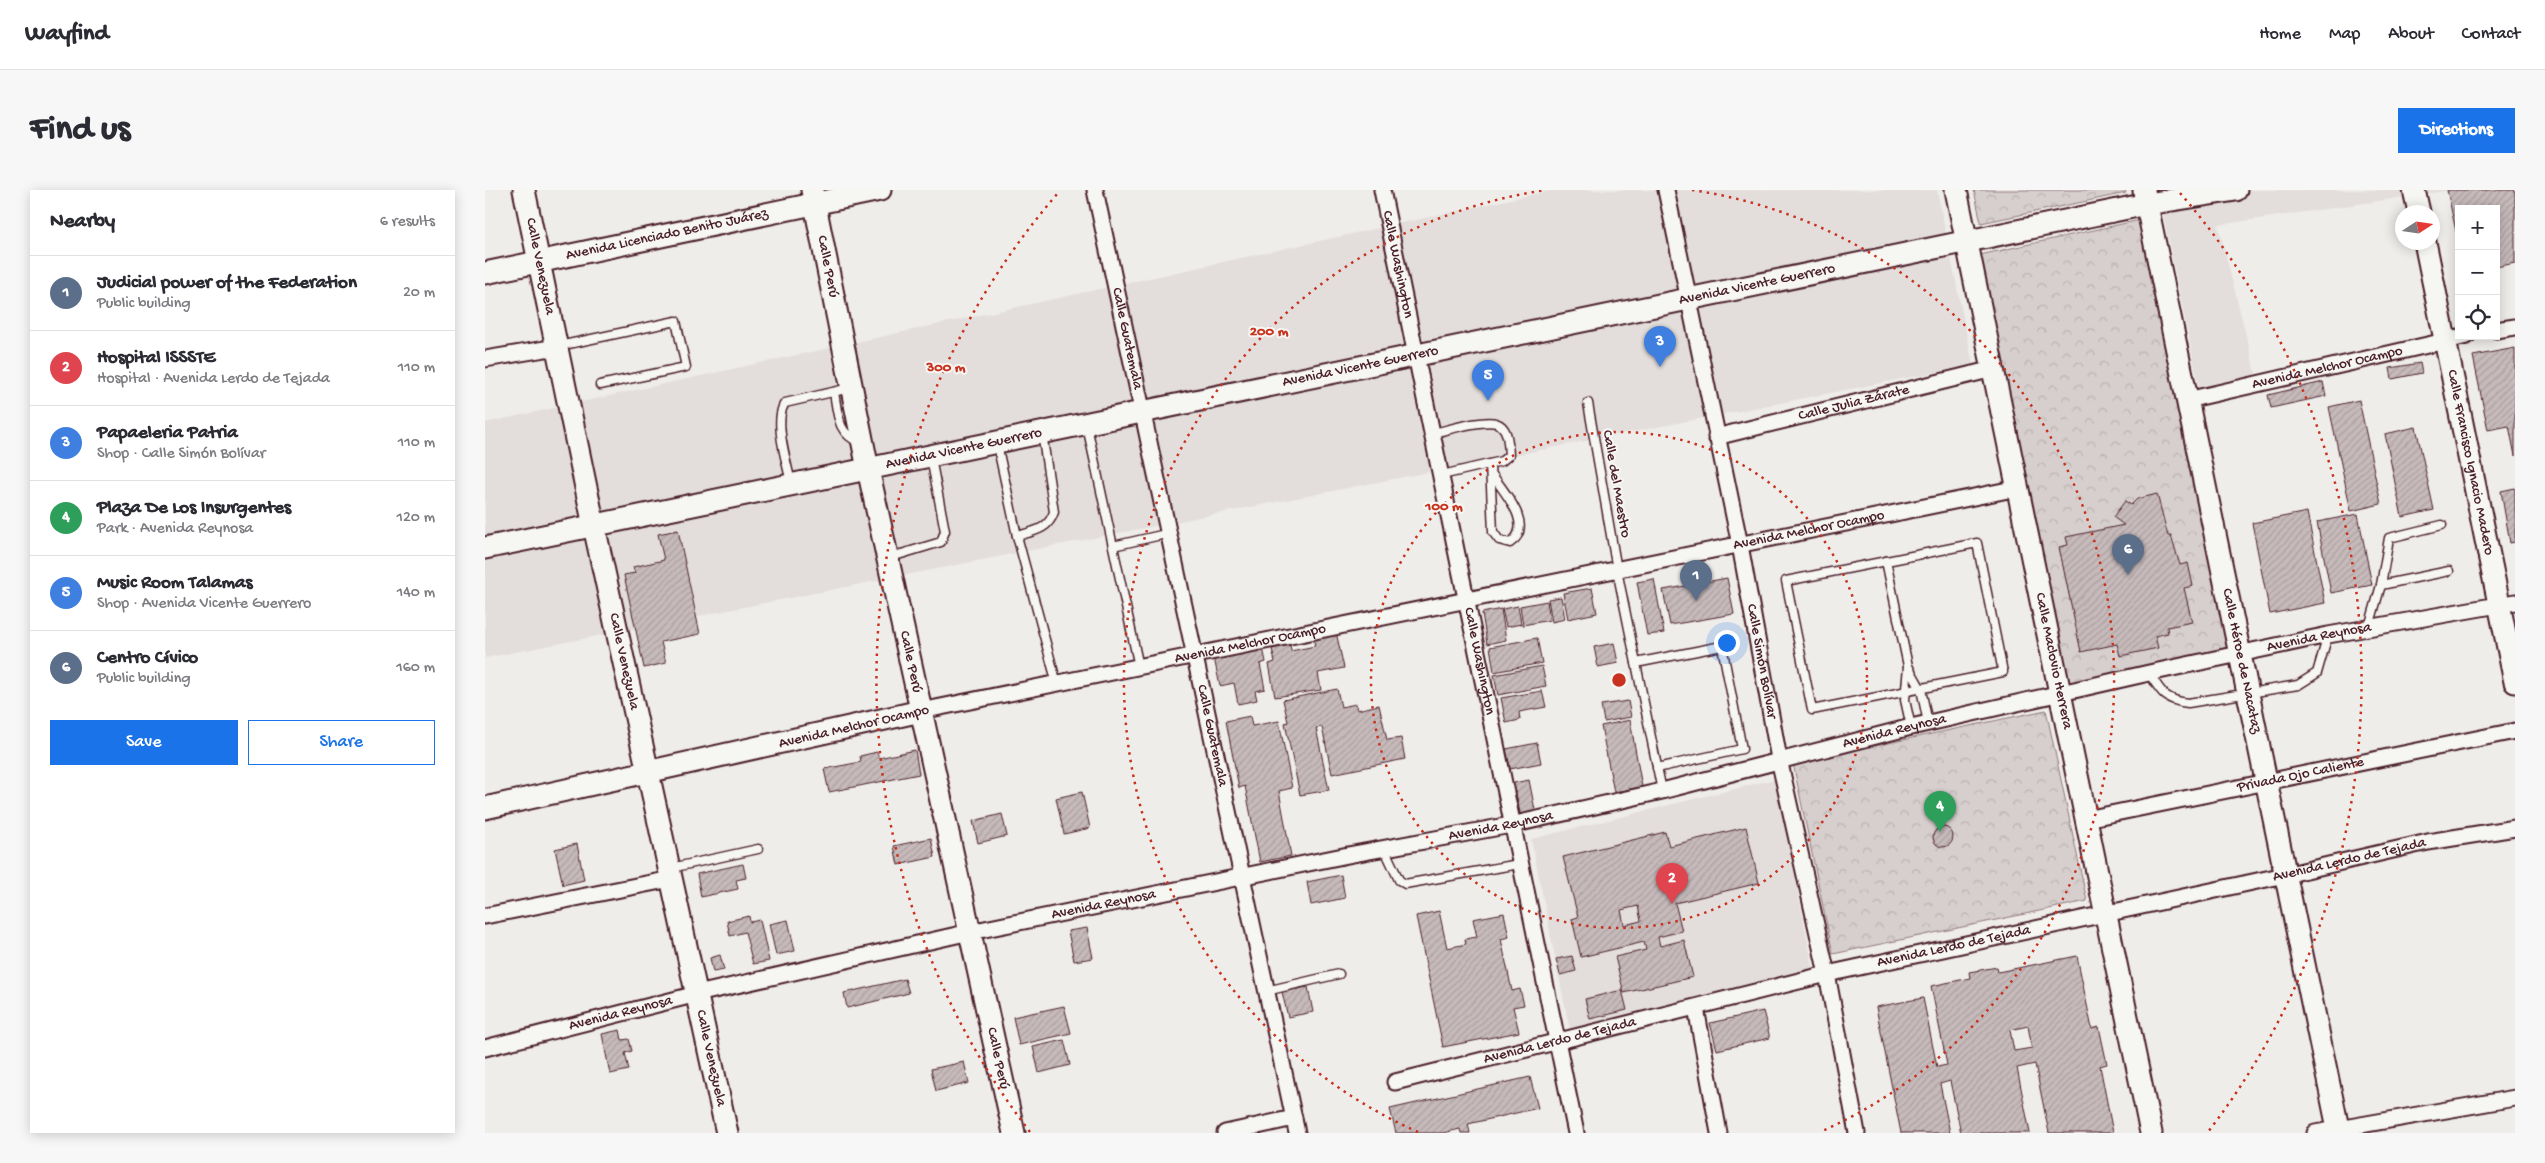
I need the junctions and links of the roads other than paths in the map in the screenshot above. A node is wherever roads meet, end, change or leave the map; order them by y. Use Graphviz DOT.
graph roads {
  1 [pos="525,190"];
  2 [pos="880,190"];
  3 [pos="1095,190"];
  4 [pos="1383,190"];
  5 [pos="1666,190"];
  6 [pos="1956,190"];
  7 [pos="2236,190"];
  8 [pos="2414,190"];
  9 [pos="813,197"];
  10 [pos="2145,197"];
  11 [pos="2417,205"];
  12 [pos="1967,242"];
  13 [pos="2427,250"];
  14 [pos="539,262"];
  15 [pos="485,273"];
  16 [pos="1687,300"];
  17 [pos="2515,326"];
  18 [pos="2500,329"];
  19 [pos="2455,339"];
  20 [pos="2445,341"];
  21 [pos="557,346"];
  22 [pos="1418,355"];
  23 [pos="485,359"];
  24 [pos="1993,369"];
  25 [pos="600,386"];
  26 [pos="843,390"];
  27 [pos="2187,400"];
  28 [pos="1588,403"];
  29 [pos="1144,412"];
  30 [pos="1087,424"];
  31 [pos="1042,433"];
  32 [pos="1433,433"];
  33 [pos="1716,437"];
  34 [pos="997,442"];
  35 [pos="930,456"];
  36 [pos="1490,464"];
  37 [pos="868,469"];
  38 [pos="1491,473"];
  39 [pos="1442,475"];
  40 [pos="791,485"];
  41 [pos="2018,488"];
  42 [pos="2442,525"];
  43 [pos="594,526"];
  44 [pos="1170,533"];
  45 [pos="1017,536"];
  46 [pos="1739,545"];
  47 [pos="1113,546"];
  48 [pos="485,548"];
  49 [pos="887,558"];
  50 [pos="1886,561"];
  51 [pos="1617,570"];
  52 [pos="2449,571"];
  53 [pos="2381,585"];
  54 [pos="1467,600"];
  55 [pos="2507,603"];
  56 [pos="2369,627"];
  57 [pos="2327,634"];
  58 [pos="2239,654"];
  59 [pos="1196,655"];
  60 [pos="1636,663"];
  61 [pos="1909,666"];
  62 [pos="1139,667"];
  63 [pos="2149,673"];
  64 [pos="2515,682"];
  65 [pos="1057,684"];
  66 [pos="1921,689"];
  67 [pos="1905,691"];
  68 [pos="2060,693"];
  69 [pos="2247,693"];
  70 [pos="921,711"];
  71 [pos="1928,723"];
  72 [pos="1911,727"];
  73 [pos="2515,730"];
  74 [pos="1779,759"];
  75 [pos="1657,768"];
  76 [pos="648,773"];
  77 [pos="2266,782"];
  78 [pos="1662,790"];
  79 [pos="485,808"];
  80 [pos="2086,819"];
  81 [pos="1511,825"];
  82 [pos="2515,828"];
  83 [pos="1384,848"];
  84 [pos="758,849"];
  85 [pos="1519,864"];
  86 [pos="670,874"];
  87 [pos="2285,875"];
  88 [pos="1241,878"];
  89 [pos="2106,914"];
  90 [pos="485,916"];
  91 [pos="970,932"];
  92 [pos="1339,974"];
  93 [pos="1827,974"];
  94 [pos="1266,991"];
  95 [pos="697,994"];
  96 [pos="1696,1008"];
  97 [pos="1557,1042"];
  98 [pos="485,1048"];
  99 [pos="1395,1082"];
  100 [pos="2515,1098"];
  101 [pos="1296,1126"];
  102 [pos="2338,1131"];
  103 [pos="727,1133"];
  104 [pos="1014,1133"];
  105 [pos="1225,1133"];
  106 [pos="1576,1133"];
  107 [pos="1719,1133"];
  108 [pos="1857,1133"];
  109 [pos="2151,1133"];
  110 [pos="2315,1133"];
  1 -- 14 [label="main road, Calle Venezuela"];
  2 -- 9 [label="main road, Avenida Licenciado Benito Juárez"];
  3 -- 29 [label="street, Calle Guatemala"];
  4 -- 22 [label="street, Calle Washington"];
  5 -- 16 [label="street, Calle Simón Bolívar"];
  6 -- 12 [label="main road, Calle Maclovio Herrera"];
  7 -- 10 [label="main road, Avenida Vicente Guerrero"];
  8 -- 11 [label="main road"];
  9 -- 14 [label="main road, Avenida Licenciado Benito Juárez"];
  9 -- 26 [label="main road, Calle Perú"];
  10 -- 12 [label="main road, Avenida Vicente Guerrero"];
  10 -- 27 [label="main road, Calle Héroe de Nacataz"];
  12 -- 16 [label="main road, Avenida Vicente Guerrero"];
  12 -- 24 [label="main road, Calle Maclovio Herrera"];
  13 -- 20 [label="main road, Calle Francisco Ignacio Madero"];
  14 -- 15 [label="main road, Avenida Licenciado Benito Juárez"];
  14 -- 21 [label="main road, Calle Venezuela"];
  16 -- 22 [label="main road, Avenida Vicente Guerrero"];
  16 -- 33 [label="street, Calle Simón Bolívar"];
  17 -- 18 [label="street"];
  19 -- 20 [label="street, Avenida Melchor Ocampo"];
  20 -- 27 [label="street, Avenida Melchor Ocampo"];
  20 -- 55 [label="main road, Calle Francisco Ignacio Madero"];
  21 -- 23 [label="street"];
  21 -- 25 [label="lane"];
  21 -- 43 [label="main road, Calle Venezuela"];
  22 -- 29 [label="main road, Avenida Vicente Guerrero"];
  22 -- 32 [label="street, Calle Washington"];
  24 -- 33 [label="street, Calle Julia Zárate"];
  24 -- 41 [label="main road, Calle Maclovio Herrera"];
  26 -- 37 [label="main road, Calle Perú"];
  26 -- 40 [label="lane"];
  27 -- 58 [label="main road, Calle Héroe de Nacataz"];
  28 -- 51 [label="lane, Calle del Maestro"];
  29 -- 30 [label="main road, Avenida Vicente Guerrero"];
  29 -- 44 [label="street, Calle Guatemala"];
  30 -- 31 [label="main road, Avenida Vicente Guerrero"];
  30 -- 47 [label="lane"];
  31 -- 34 [label="main road, Avenida Vicente Guerrero"];
  31 -- 45 [label="lane"];
  32 -- 36 [label="lane"];
  32 -- 39 [label="street, Calle Washington"];
  33 -- 46 [label="street, Calle Simón Bolívar"];
  34 -- 35 [label="main road, Avenida Vicente Guerrero"];
  34 -- 45 [label="lane"];
  35 -- 37 [label="main road, Avenida Vicente Guerrero"];
  35 -- 49 [label="lane"];
  36 -- 38 [label="lane"];
  36 -- 39 [label="lane"];
  37 -- 40 [label="main road, Avenida Vicente Guerrero"];
  37 -- 49 [label="main road, Calle Perú"];
  38 -- 38 [label="lane"];
  39 -- 54 [label="street, Calle Washington"];
  40 -- 43 [label="main road, Avenida Vicente Guerrero"];
  41 -- 46 [label="street, Avenida Melchor Ocampo"];
  41 -- 68 [label="main road, Calle Maclovio Herrera"];
  42 -- 53 [label="lane"];
  43 -- 48 [label="main road, Avenida Vicente Guerrero"];
  43 -- 76 [label="main road, Calle Venezuela"];
  44 -- 47 [label="lane"];
  44 -- 59 [label="street, Calle Guatemala"];
  45 -- 65 [label="lane"];
  46 -- 51 [label="street, Avenida Melchor Ocampo"];
  46 -- 74 [label="street, Calle Simón Bolívar"];
  47 -- 62 [label="lane"];
  49 -- 70 [label="main road, Calle Perú"];
  50 -- 61 [label="lane"];
  50 -- 66 [label="lane"];
  50 -- 67 [label="lane"];
  51 -- 54 [label="street, Avenida Melchor Ocampo"];
  51 -- 60 [label="lane, Calle del Maestro"];
  52 -- 53 [label="lane"];
  53 -- 56 [label="lane"];
  54 -- 59 [label="street, Avenida Melchor Ocampo"];
  54 -- 81 [label="street, Calle Washington"];
  55 -- 56 [label="street, Avenida Reynosa"];
  55 -- 64 [label="main road, Calle Francisco Ignacio Madero"];
  56 -- 57 [label="street, Avenida Reynosa"];
  57 -- 58 [label="street, Avenida Reynosa"];
  57 -- 69 [label="lane"];
  58 -- 63 [label="street, Avenida Reynosa"];
  58 -- 69 [label="main road, Calle Héroe de Nacataz"];
  59 -- 62 [label="street, Avenida Melchor Ocampo"];
  59 -- 88 [label="street, Calle Guatemala"];
  60 -- 75 [label="lane, Calle del Maestro"];
  60 -- 75 [label="lane"];
  61 -- 66 [label="lane"];
  61 -- 67 [label="lane"];
  62 -- 65 [label="street, Avenida Melchor Ocampo"];
  63 -- 68 [label="street, Avenida Reynosa"];
  63 -- 69 [label="lane"];
  65 -- 70 [label="street, Avenida Melchor Ocampo"];
  66 -- 67 [label="lane"];
  66 -- 71 [label="lane"];
  67 -- 72 [label="lane"];
  68 -- 71 [label="street, Avenida Reynosa"];
  68 -- 80 [label="main road, Calle Maclovio Herrera"];
  69 -- 77 [label="main road, Calle Héroe de Nacataz"];
  70 -- 76 [label="main road, Avenida Melchor Ocampo"];
  70 -- 91 [label="main road, Calle Perú"];
  71 -- 72 [label="street, Avenida Reynosa"];
  72 -- 74 [label="street, Avenida Reynosa"];
  73 -- 77 [label="street, Privada Ojo Caliente"];
  74 -- 78 [label="street, Avenida Reynosa"];
  74 -- 93 [label="street, Calle Simón Bolívar"];
  75 -- 78 [label="lane, Calle del Maestro"];
  76 -- 79 [label="main road, Avenida Melchor Ocampo"];
  76 -- 86 [label="main road, Calle Venezuela"];
  77 -- 80 [label="street, Privada Ojo Caliente"];
  77 -- 87 [label="main road, Calle Héroe de Nacataz"];
  78 -- 81 [label="street, Avenida Reynosa"];
  80 -- 89 [label="main road, Calle Maclovio Herrera"];
  81 -- 83 [label="street, Avenida Reynosa"];
  81 -- 85 [label="street, Calle Washington"];
  82 -- 87 [label="street, Avenida Lerdo de Tejada"];
  83 -- 85 [label="lane"];
  83 -- 88 [label="street, Avenida Reynosa"];
  84 -- 86 [label="lane"];
  85 -- 97 [label="street, Calle Washington"];
  86 -- 90 [label="street"];
  86 -- 95 [label="main road, Calle Venezuela"];
  87 -- 89 [label="street, Avenida Lerdo de Tejada"];
  87 -- 102 [label="main road, Calle Héroe de Nacataz"];
  88 -- 91 [label="street, Avenida Reynosa"];
  88 -- 94 [label="street, Calle Guatemala"];
  89 -- 93 [label="street, Avenida Lerdo de Tejada"];
  89 -- 109 [label="main road, Calle Maclovio Herrera"];
  91 -- 95 [label="street, Avenida Reynosa"];
  91 -- 104 [label="main road, Calle Perú"];
  92 -- 94 [label="lane"];
  93 -- 96 [label="street, Avenida Lerdo de Tejada"];
  93 -- 108 [label="street, Calle Simón Bolívar"];
  94 -- 101 [label="street, Calle Guatemala"];
  95 -- 98 [label="street, Avenida Reynosa"];
  95 -- 103 [label="main road, Calle Venezuela"];
  96 -- 97 [label="street, Avenida Lerdo de Tejada"];
  96 -- 107 [label="street"];
  97 -- 99 [label="street, Avenida Lerdo de Tejada"];
  97 -- 106 [label="street, Calle Washington"];
  100 -- 102 [label="street"];
  101 -- 105 [label="street"];
  102 -- 110 [label="street"];
}
